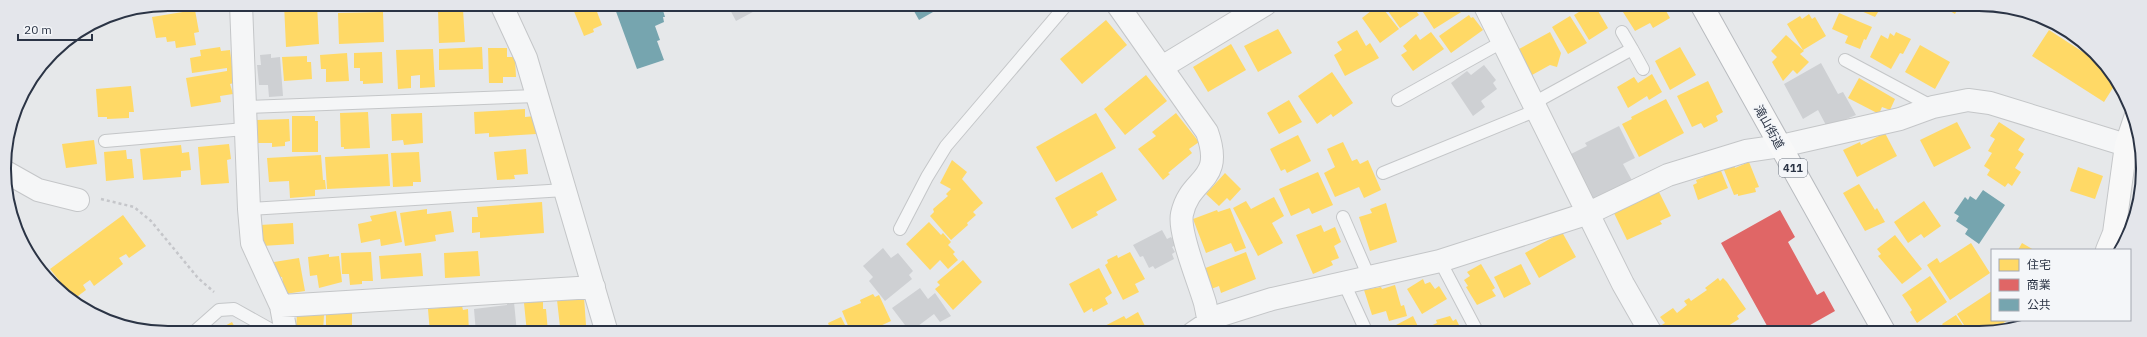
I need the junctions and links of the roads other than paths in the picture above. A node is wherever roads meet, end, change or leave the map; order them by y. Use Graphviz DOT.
graph roads {
  1 [pos="241,11"];
  2 [pos="504,11"];
  3 [pos="1061,11"];
  4 [pos="1122,11"];
  5 [pos="1241,11"];
  6 [pos="1487,11"];
  7 [pos="1705,11"];
  8 [pos="1622,32"];
  9 [pos="1502,42"];
  10 [pos="1632,49"];
  11 [pos="1845,60"];
  12 [pos="1162,67"];
  13 [pos="1644,69"];
  14 [pos="537,96"];
  15 [pos="1398,100"];
  16 [pos="244,107"];
  17 [pos="1933,107"];
  18 [pos="1537,110"];
  19 [pos="245,129"];
  20 [pos="105,141"];
  21 [pos="1781,146"];
  22 [pos="2132,147"];
  23 [pos="1383,173"];
  24 [pos="11,175"];
  25 [pos="565,190"];
  26 [pos="78,200"];
  27 [pos="248,209"];
  28 [pos="1588,213"];
  29 [pos="1343,217"];
  30 [pos="900,229"];
  31 [pos="2107,249"];
  32 [pos="1440,261"];
  33 [pos="1368,277"];
  34 [pos="1344,283"];
  35 [pos="594,287"];
  36 [pos="280,306"];
  37 [pos="200,326"];
  38 [pos="264,326"];
  39 [pos="284,326"];
  40 [pos="605,326"];
  41 [pos="1203,326"];
  42 [pos="1207,326"];
  43 [pos="1364,326"];
  44 [pos="1474,326"];
  45 [pos="1647,326"];
  46 [pos="1881,326"];
  1 -- 16 [label="street"];
  2 -- 14 [label="street"];
  3 -- 30 [label="lane"];
  4 -- 12 [label="street"];
  5 -- 12 [label="street"];
  6 -- 9 [label="street"];
  7 -- 21 [label="main road, 滝山街道 / 411"];
  8 -- 10 [label="lane"];
  9 -- 15 [label="lane"];
  9 -- 18 [label="street"];
  10 -- 13 [label="lane"];
  10 -- 18 [label="lane"];
  11 -- 17 [label="lane"];
  12 -- 41 [label="street"];
  14 -- 16 [label="lane"];
  14 -- 25 [label="street"];
  16 -- 19 [label="street"];
  17 -- 21 [label="street"];
  17 -- 22 [label="street"];
  18 -- 23 [label="lane"];
  18 -- 28 [label="street"];
  19 -- 20 [label="lane"];
  19 -- 27 [label="street"];
  21 -- 28 [label="street"];
  21 -- 46 [label="main road, 滝山街道 / 411"];
  22 -- 31 [label="main road"];
  24 -- 26 [label="street"];
  25 -- 27 [label="lane"];
  25 -- 35 [label="street"];
  27 -- 36 [label="street"];
  28 -- 32 [label="street"];
  28 -- 45 [label="street"];
  29 -- 33 [label="lane"];
  32 -- 33 [label="street"];
  32 -- 44 [label="lane"];
  33 -- 34 [label="street"];
  34 -- 42 [label="street"];
  34 -- 43 [label="lane"];
  35 -- 36 [label="street"];
  35 -- 40 [label="street"];
  36 -- 39 [label="street"];
  37 -- 38 [label="lane"];
}
